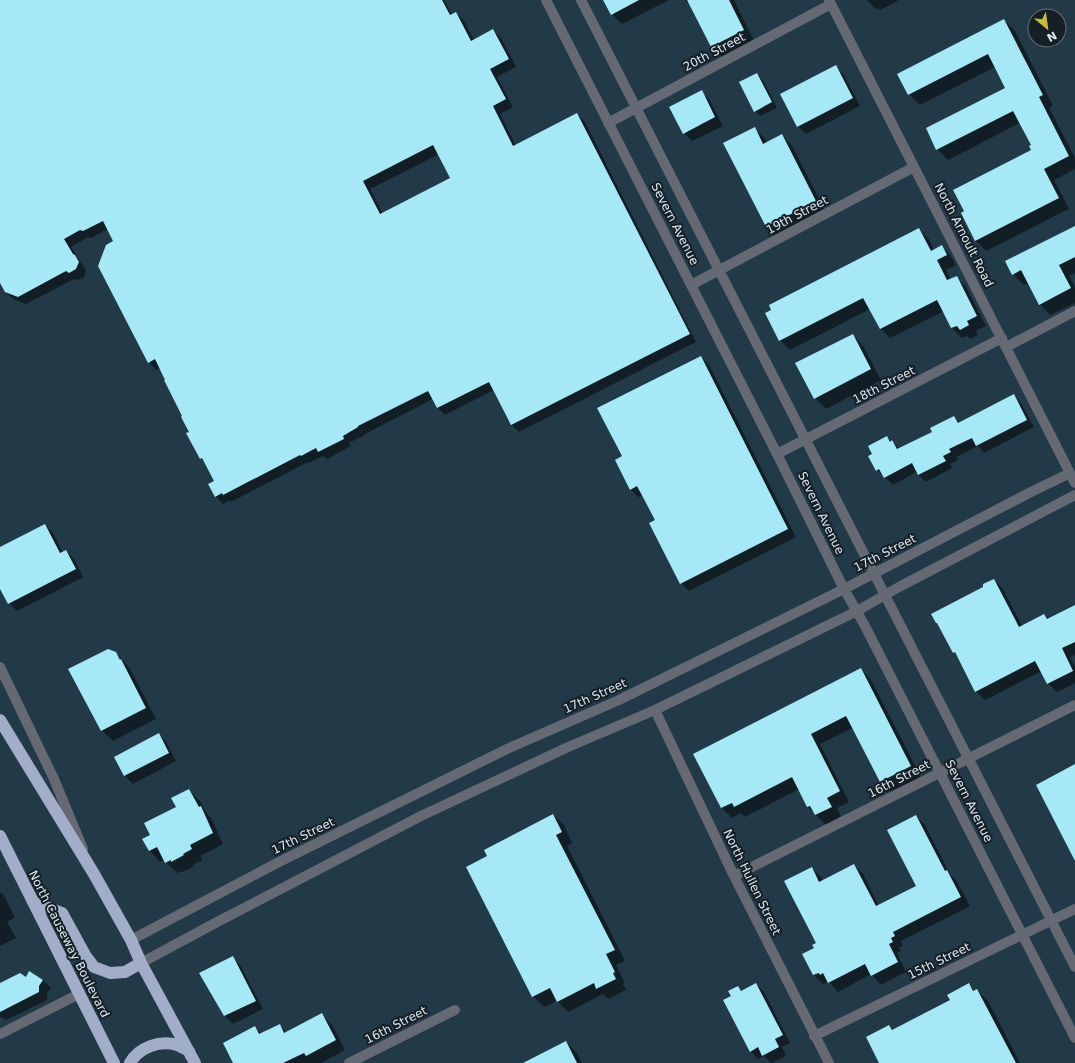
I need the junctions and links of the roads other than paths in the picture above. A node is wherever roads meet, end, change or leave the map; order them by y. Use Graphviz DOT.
graph roads {
  1 [pos="546,0"];
  2 [pos="582,0"];
  3 [pos="830,2"];
  4 [pos="636,108"];
  5 [pos="608,123"];
  6 [pos="914,167"];
  7 [pos="720,270"];
  8 [pos="691,285"];
  9 [pos="1075,311"];
  10 [pos="1004,343"];
  11 [pos="806,440"];
  12 [pos="777,454"];
  13 [pos="1070,473"];
  14 [pos="1075,483"];
  15 [pos="1075,495"];
  16 [pos="874,573"];
  17 [pos="844,589"];
  18 [pos="885,595"];
  19 [pos="857,611"];
  20 [pos="0,667"];
  21 [pos="1075,705"];
  22 [pos="655,710"];
  23 [pos="0,720"];
  24 [pos="968,759"];
  25 [pos="940,773"];
  26 [pos="0,836"];
  27 [pos="94,874"];
  28 [pos="734,876"];
  29 [pos="33,902"];
  30 [pos="1075,909"];
  31 [pos="1051,921"];
  32 [pos="1022,935"];
  33 [pos="131,940"];
  34 [pos="142,963"];
  35 [pos="1075,967"];
  36 [pos="79,994"];
  37 [pos="455,1010"];
  38 [pos="0,1034"];
  39 [pos="814,1036"];
  40 [pos="1075,1038"];
  41 [pos="189,1051"];
  42 [pos="114,1063"];
  43 [pos="130,1063"];
  44 [pos="195,1063"];
  45 [pos="349,1063"];
  46 [pos="829,1063"];
  1 -- 5 [label="street, Severn Avenue"];
  2 -- 4 [label="street, Severn Avenue"];
  3 -- 4 [label="street, 20th Street"];
  3 -- 6 [label="street, North Arnoult Road"];
  4 -- 5 [label="street, 20th Street"];
  4 -- 7 [label="street, Severn Avenue"];
  5 -- 8 [label="street, Severn Avenue"];
  6 -- 7 [label="street, 19th Street"];
  6 -- 10 [label="street, North Arnoult Road"];
  7 -- 8 [label="street, 19th Street"];
  7 -- 11 [label="street, Severn Avenue"];
  8 -- 12 [label="street, Severn Avenue"];
  9 -- 10 [label="street, 18th Street"];
  10 -- 11 [label="street, 18th Street"];
  10 -- 13 [label="street, North Arnoult Road"];
  11 -- 12 [label="street, 18th Street"];
  11 -- 16 [label="street, Severn Avenue"];
  12 -- 17 [label="street, Severn Avenue"];
  13 -- 14 [label="street, North Arnoult Road"];
  13 -- 16 [label="street, 17th Street"];
  15 -- 18 [label="street"];
  16 -- 17 [label="street, 17th Street"];
  16 -- 18 [label="street, Severn Avenue"];
  17 -- 19 [label="street, Severn Avenue"];
  17 -- 33 [label="street, 17th Street"];
  18 -- 19 [label="street"];
  18 -- 24 [label="street, Severn Avenue"];
  19 -- 22 [label="street"];
  19 -- 25 [label="street, Severn Avenue"];
  20 -- 27 [label="street"];
  21 -- 24 [label="street, 16th Street"];
  22 -- 28 [label="street, North Hullen Street"];
  22 -- 34 [label="street"];
  23 -- 27 [label="highway"];
  24 -- 25 [label="street, 16th Street"];
  24 -- 31 [label="street, Severn Avenue"];
  25 -- 28 [label="street, 16th Street"];
  25 -- 32 [label="street, Severn Avenue"];
  26 -- 29 [label="highway, North Causeway Boulevard"];
  27 -- 33 [label="highway"];
  28 -- 39 [label="street, North Hullen Street"];
  29 -- 34 [label="highway"];
  29 -- 36 [label="highway, North Causeway Boulevard"];
  30 -- 31 [label="street, 15th Street"];
  31 -- 32 [label="street, 15th Street"];
  31 -- 35 [label="street, Severn Avenue"];
  32 -- 39 [label="street, 15th Street"];
  32 -- 40 [label="street, Severn Avenue"];
  33 -- 34 [label="highway"];
  34 -- 41 [label="highway"];
  36 -- 38 [label="street"];
  36 -- 42 [label="highway, North Causeway Boulevard"];
  37 -- 45 [label="street, 16th Street"];
  39 -- 46 [label="street, North Hullen Street"];
  41 -- 43 [label="highway"];
  41 -- 44 [label="highway"];
}
